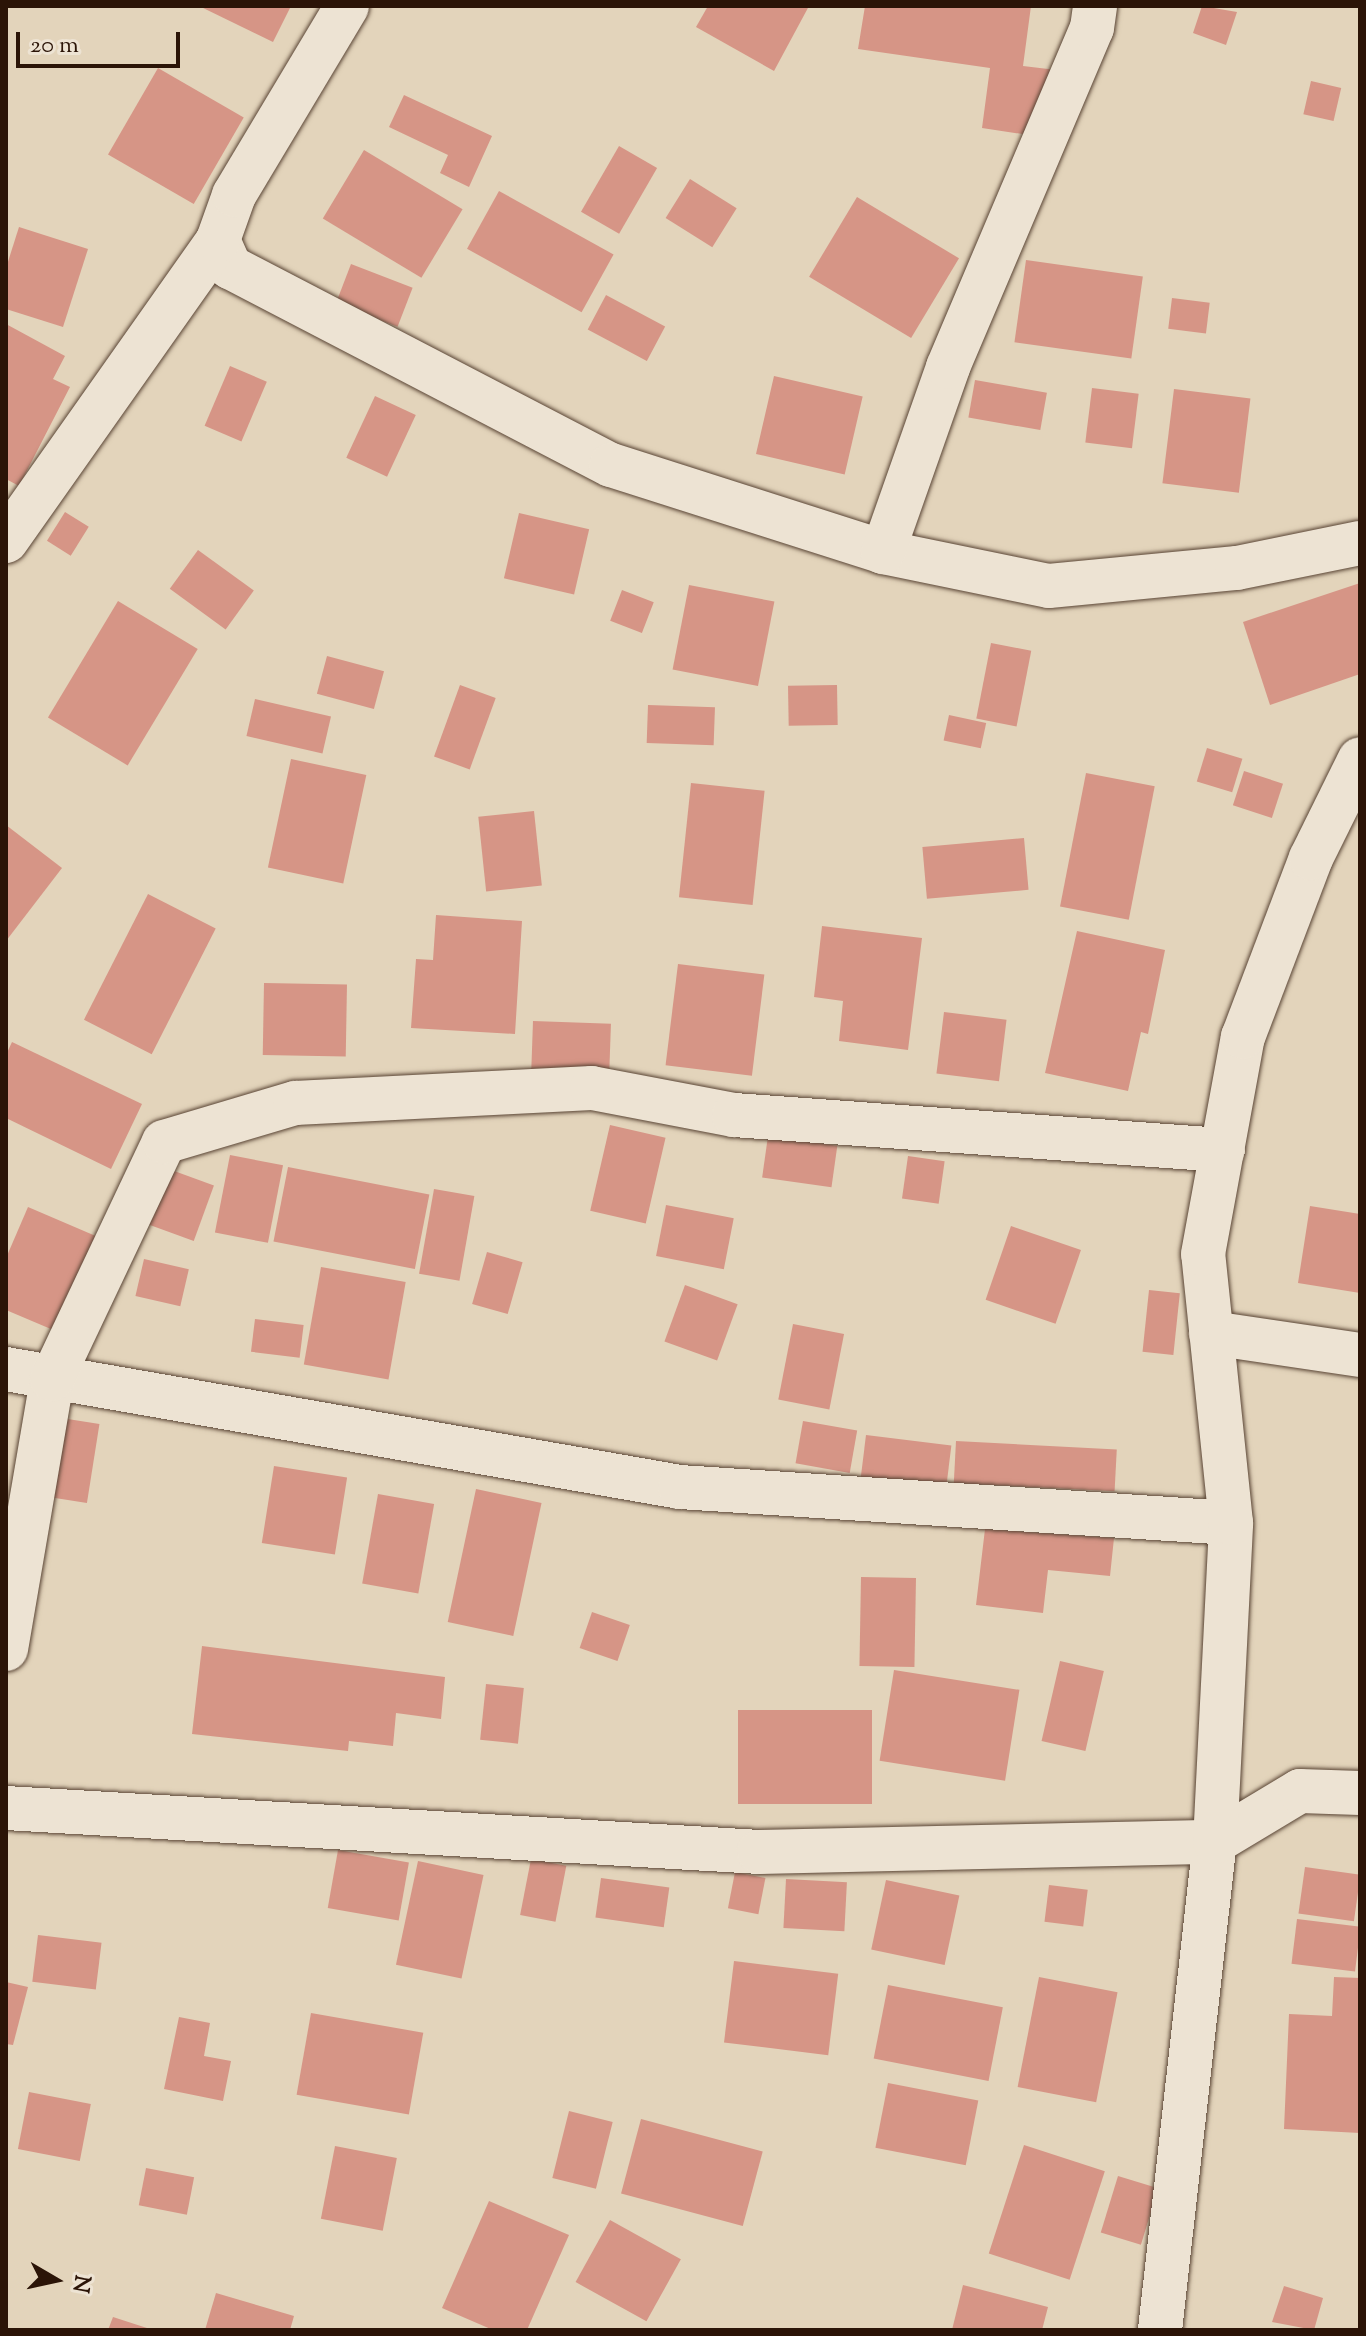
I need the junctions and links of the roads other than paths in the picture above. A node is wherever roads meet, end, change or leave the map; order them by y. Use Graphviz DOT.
graph roads {
  1 [pos="347,6"];
  2 [pos="1095,6"];
  3 [pos="218,240"];
  4 [pos="6,541"];
  5 [pos="1360,543"];
  6 [pos="883,552"];
  7 [pos="1360,759"];
  8 [pos="1223,1150"];
  9 [pos="1211,1333"];
  10 [pos="1360,1355"];
  11 [pos="6,1369"];
  12 [pos="52,1379"];
  13 [pos="1231,1523"];
  14 [pos="6,1649"];
  15 [pos="1360,1793"];
  16 [pos="6,1808"];
  17 [pos="1215,1842"];
  18 [pos="1160,2330"];
  1 -- 3 [label="street"];
  2 -- 6 [label="street"];
  3 -- 4 [label="street"];
  3 -- 6 [label="street"];
  5 -- 6 [label="street"];
  7 -- 8 [label="street"];
  8 -- 9 [label="street"];
  8 -- 12 [label="street"];
  9 -- 10 [label="street"];
  9 -- 13 [label="street"];
  11 -- 12 [label="street"];
  12 -- 13 [label="street"];
  12 -- 14 [label="street"];
  13 -- 17 [label="street"];
  15 -- 17 [label="street"];
  16 -- 17 [label="street"];
  17 -- 18 [label="street"];
}
